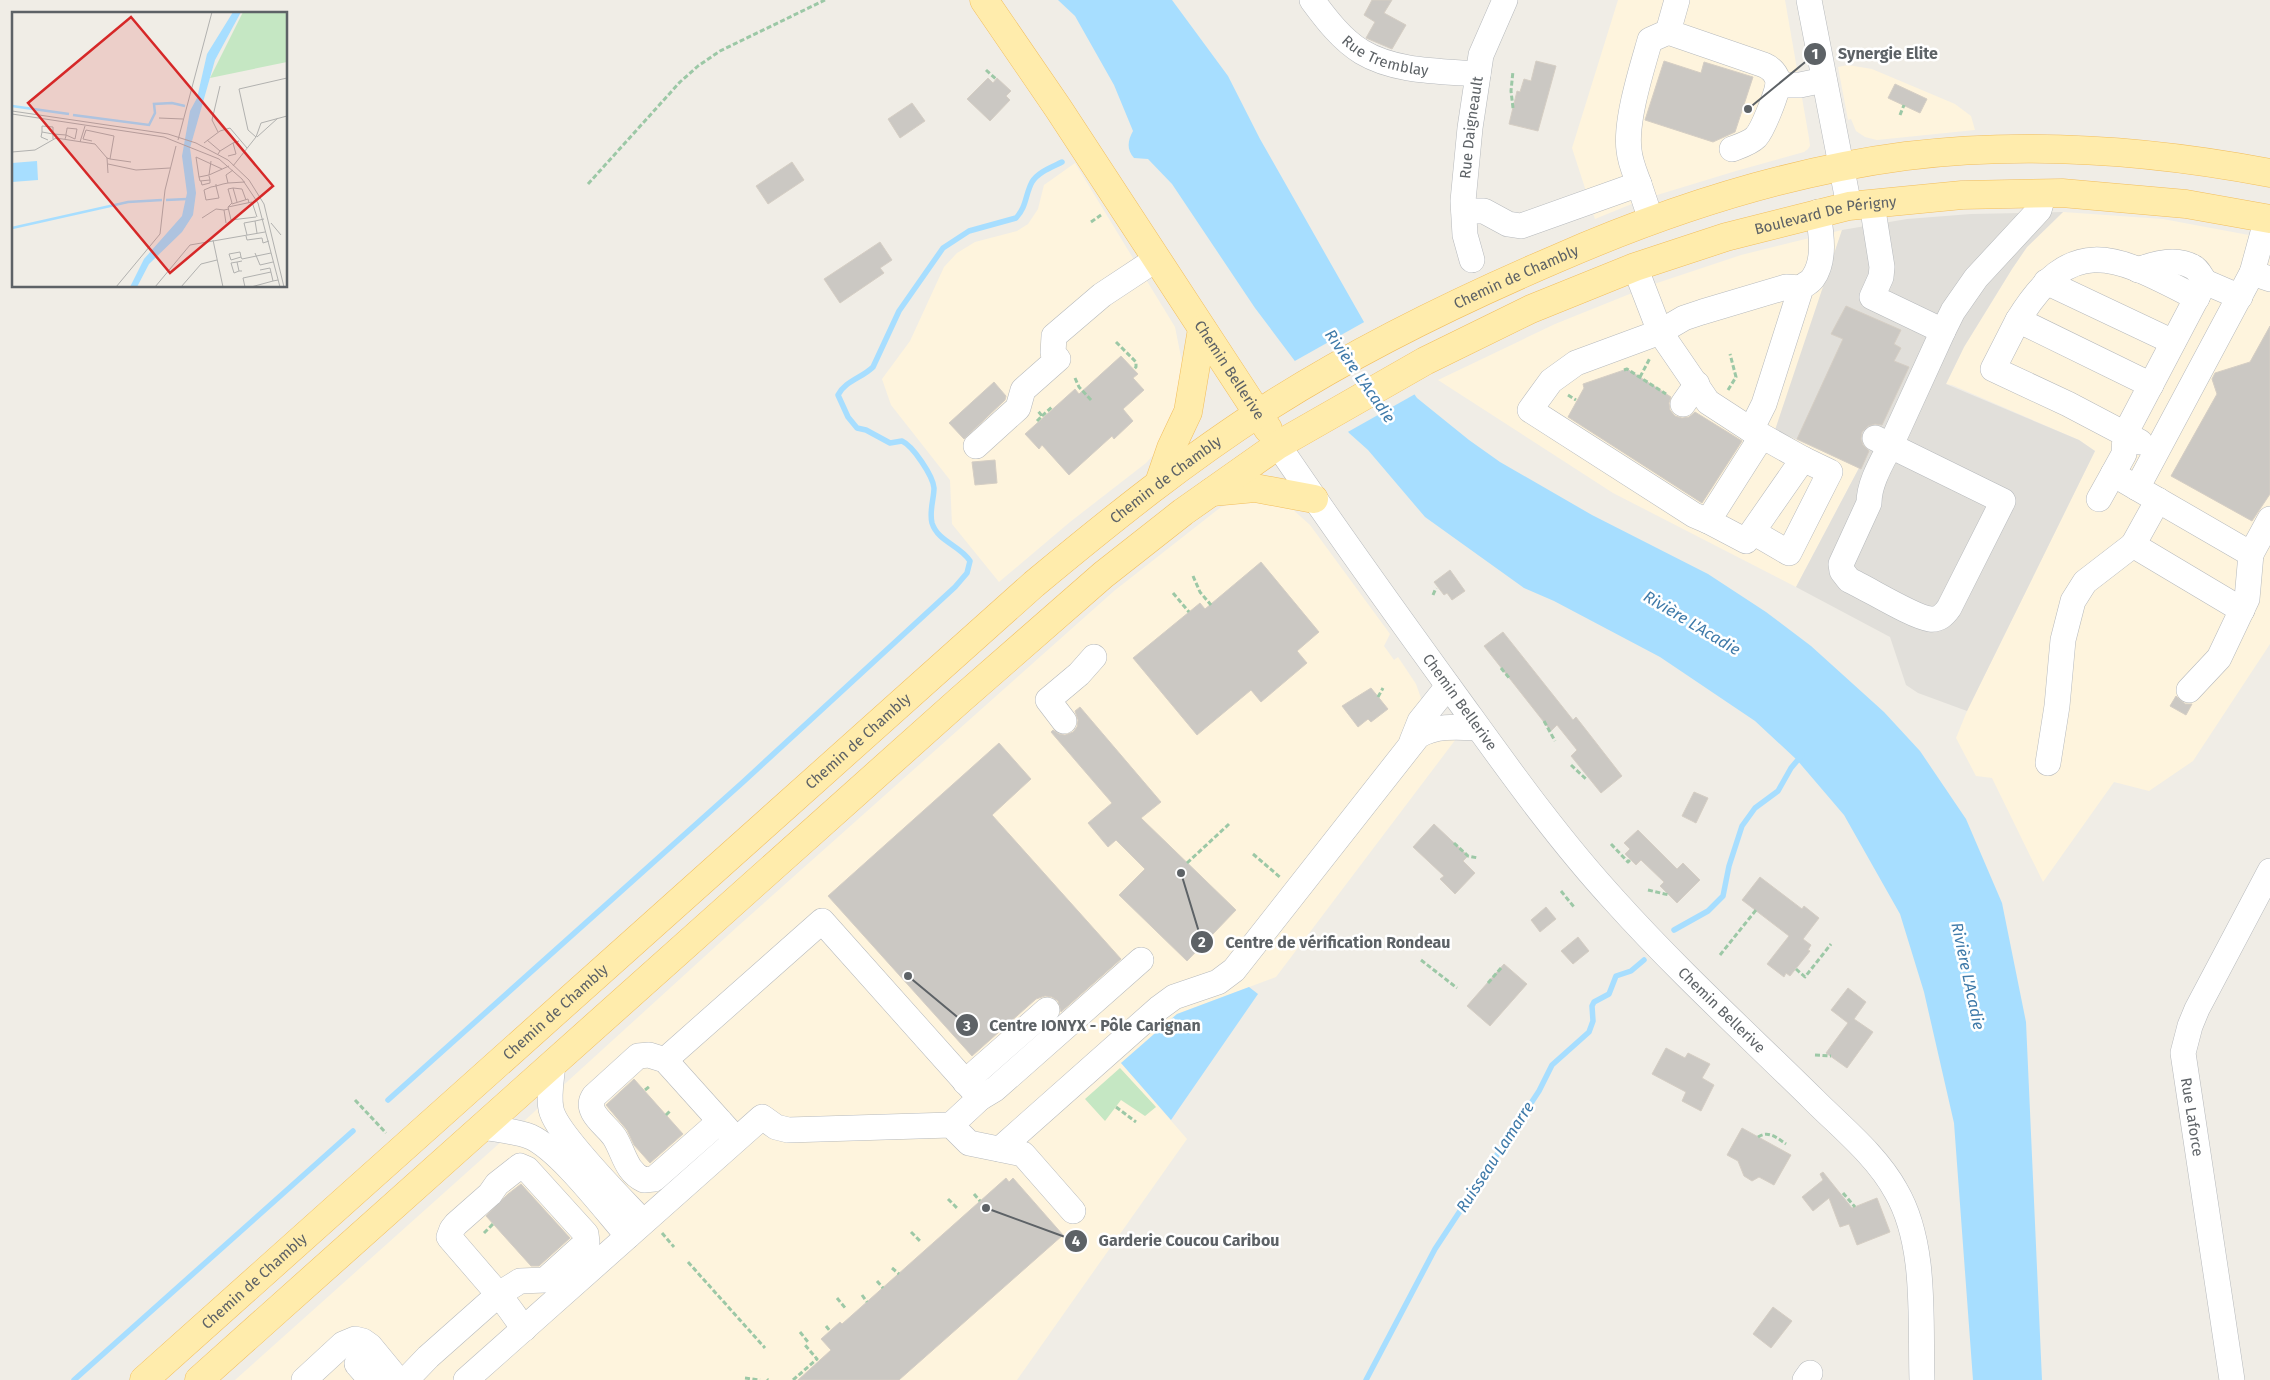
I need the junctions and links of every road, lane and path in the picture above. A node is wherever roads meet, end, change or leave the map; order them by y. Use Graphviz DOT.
graph roads {
  1 [pos="825,0"];
  2 [pos="984,0"];
  3 [pos="1312,0"];
  4 [pos="1504,0"];
  5 [pos="1677,0"];
  6 [pos="1809,0"];
  7 [pos="1668,32"];
  8 [pos="986,70"];
  9 [pos="1513,71"];
  10 [pos="1478,74"];
  11 [pos="996,80"];
  12 [pos="1824,80"];
  13 [pos="1778,85"];
  14 [pos="1904,105"];
  15 [pos="1513,108"];
  16 [pos="1900,115"];
  17 [pos="1732,149"];
  18 [pos="1840,166"];
  19 [pos="2270,173"];
  20 [pos="588,184"];
  21 [pos="1639,184"];
  22 [pos="2044,193"];
  23 [pos="1861,205"];
  24 [pos="1464,211"];
  25 [pos="1818,212"];
  26 [pos="2268,218"];
  27 [pos="1652,220"];
  28 [pos="1155,260"];
  29 [pos="1472,260"];
  30 [pos="1635,267"];
  31 [pos="2261,276"];
  32 [pos="2046,282"];
  33 [pos="1801,288"];
  34 [pos="2201,290"];
  35 [pos="2240,297"];
  36 [pos="2018,320"];
  37 [pos="1202,329"];
  38 [pos="1943,331"];
  39 [pos="1660,332"];
  40 [pos="1116,342"];
  41 [pos="2174,342"];
  42 [pos="1730,354"];
  43 [pos="1649,362"];
  44 [pos="1134,369"];
  45 [pos="1620,371"];
  46 [pos="1640,377"];
  47 [pos="1076,378"];
  48 [pos="2151,385"];
  49 [pos="1684,395"];
  50 [pos="1092,401"];
  51 [pos="1052,407"];
  52 [pos="1258,414"];
  53 [pos="1714,415"];
  54 [pos="1042,416"];
  55 [pos="1757,433"];
  56 [pos="2125,434"];
  57 [pos="1883,442"];
  58 [pos="1278,445"];
  59 [pos="976,446"];
  60 [pos="2157,452"];
  61 [pos="1803,459"];
  62 [pos="2113,474"];
  63 [pos="1159,483"];
  64 [pos="1210,492"];
  65 [pos="2148,494"];
  66 [pos="1314,499"];
  67 [pos="2099,499"];
  68 [pos="2270,519"];
  69 [pos="1708,521"];
  70 [pos="1753,532"];
  71 [pos="2133,545"];
  72 [pos="2251,554"];
  73 [pos="1194,576"];
  74 [pos="1436,588"];
  75 [pos="1173,593"];
  76 [pos="1433,595"];
  77 [pos="1211,605"];
  78 [pos="2242,610"];
  79 [pos="1189,612"];
  80 [pos="1094,657"];
  81 [pos="1501,668"];
  82 [pos="1510,680"];
  83 [pos="1448,686"];
  84 [pos="1383,688"];
  85 [pos="2190,690"];
  86 [pos="1378,697"];
  87 [pos="1064,721"];
  88 [pos="1544,722"];
  89 [pos="1478,728"];
  90 [pos="1555,741"];
  91 [pos="1412,742"];
  92 [pos="2048,763"];
  93 [pos="1571,765"];
  94 [pos="1586,780"];
  95 [pos="1229,824"];
  96 [pos="1454,843"];
  97 [pos="1612,844"];
  98 [pos="1253,854"];
  99 [pos="1478,858"];
  100 [pos="1630,860"];
  101 [pos="1187,863"];
  102 [pos="2270,871"];
  103 [pos="1285,882"];
  104 [pos="1648,890"];
  105 [pos="1561,891"];
  106 [pos="1669,895"];
  107 [pos="1574,907"];
  108 [pos="1756,910"];
  109 [pos="1831,944"];
  110 [pos="1720,955"];
  111 [pos="1141,960"];
  112 [pos="1420,960"];
  113 [pos="1500,968"];
  114 [pos="1796,969"];
  115 [pos="1488,982"];
  116 [pos="1458,988"];
  117 [pos="1047,1010"];
  118 [pos="1815,1055"];
  119 [pos="1831,1056"];
  120 [pos="665,1060"];
  121 [pos="553,1063"];
  122 [pos="650,1086"];
  123 [pos="645,1090"];
  124 [pos="973,1090"];
  125 [pos="355,1100"];
  126 [pos="1116,1107"];
  127 [pos="672,1110"];
  128 [pos="666,1114"];
  129 [pos="720,1121"];
  130 [pos="1136,1122"];
  131 [pos="951,1125"];
  132 [pos="483,1127"];
  133 [pos="1758,1137"];
  134 [pos="736,1139"];
  135 [pos="1786,1144"];
  136 [pos="1000,1149"];
  137 [pos="402,1150"];
  138 [pos="1843,1193"];
  139 [pos="974,1194"];
  140 [pos="948,1199"];
  141 [pos="980,1201"];
  142 [pos="1855,1207"];
  143 [pos="958,1209"];
  144 [pos="1073,1211"];
  145 [pos="493,1224"];
  146 [pos="644,1230"];
  147 [pos="911,1232"];
  148 [pos="484,1234"];
  149 [pos="920,1242"];
  150 [pos="674,1247"];
  151 [pos="688,1262"];
  152 [pos="892,1268"];
  153 [pos="899,1274"];
  154 [pos="877,1281"];
  155 [pos="883,1288"];
  156 [pos="499,1294"];
  157 [pos="862,1295"];
  158 [pos="837,1298"];
  159 [pos="868,1302"];
  160 [pos="846,1309"];
  161 [pos="826,1326"];
  162 [pos="524,1329"];
  163 [pos="830,1331"];
  164 [pos="800,1332"];
  165 [pos="808,1342"];
  166 [pos="804,1346"];
  167 [pos="765,1348"];
  168 [pos="746,1378"];
  169 [pos="144,1380"];
  170 [pos="199,1380"];
  171 [pos="304,1380"];
  172 [pos="398,1380"];
  173 [pos="406,1380"];
  174 [pos="466,1380"];
  175 [pos="760,1380"];
  176 [pos="793,1380"];
  177 [pos="1922,1380"];
  178 [pos="2232,1380"];
  1 -- 20 [label="path"];
  2 -- 28 [label="main road, Chemin Bellerive"];
  3 -- 10 [label="street, Rue Tremblay"];
  4 -- 10 [label="street, Rue Daigneault"];
  5 -- 7 [label="street"];
  6 -- 12 [label="street"];
  7 -- 13 [label="street"];
  7 -- 21 [label="street"];
  8 -- 11 [label="path"];
  9 -- 15 [label="path"];
  10 -- 24 [label="street, Rue Daigneault"];
  12 -- 13 [label="street"];
  12 -- 18 [label="street"];
  13 -- 17 [label="street"];
  14 -- 16 [label="path"];
  18 -- 19 [label="main road"];
  18 -- 23 [label="street"];
  18 -- 27 [label="main road"];
  21 -- 24 [label="street"];
  21 -- 27 [label="street"];
  22 -- 23 [label="main road, Boulevard De Périgny"];
  22 -- 26 [label="main road, Boulevard De Périgny"];
  22 -- 38 [label="street"];
  23 -- 25 [label="main road, Boulevard De Périgny"];
  23 -- 38 [label="street"];
  24 -- 29 [label="street, Rue Daigneault"];
  25 -- 30 [label="main road, Boulevard De Périgny"];
  25 -- 33 [label="street"];
  26 -- 31 [label="street"];
  27 -- 52 [label="main road, Chemin de Chambly"];
  28 -- 37 [label="main road, Chemin Bellerive"];
  28 -- 59 [label="street"];
  30 -- 39 [label="street"];
  30 -- 58 [label="main road, Boulevard De Périgny"];
  31 -- 35 [label="street"];
  32 -- 34 [label="street"];
  32 -- 36 [label="street"];
  32 -- 41 [label="street"];
  33 -- 39 [label="street"];
  33 -- 55 [label="street"];
  34 -- 35 [label="street"];
  34 -- 41 [label="street"];
  35 -- 60 [label="street"];
  36 -- 48 [label="street"];
  36 -- 56 [label="street"];
  37 -- 52 [label="main road, Chemin Bellerive"];
  37 -- 63 [label="main road"];
  38 -- 57 [label="street"];
  39 -- 49 [label="street"];
  39 -- 69 [label="street"];
  40 -- 44 [label="path"];
  41 -- 48 [label="street"];
  42 -- 53 [label="path"];
  43 -- 46 [label="path"];
  45 -- 46 [label="path"];
  46 -- 49 [label="path"];
  47 -- 50 [label="path"];
  48 -- 56 [label="street"];
  49 -- 53 [label="street"];
  51 -- 54 [label="path"];
  52 -- 58 [label="main road, Chemin Bellerive"];
  52 -- 63 [label="main road, Chemin de Chambly"];
  53 -- 55 [label="street"];
  55 -- 61 [label="street"];
  55 -- 69 [label="street"];
  56 -- 60 [label="street"];
  56 -- 62 [label="street"];
  57 -- 57 [label="street"];
  58 -- 64 [label="main road"];
  58 -- 66 [label="street, Chemin Bellerive"];
  60 -- 65 [label="street"];
  61 -- 70 [label="street"];
  61 -- 70 [label="street"];
  62 -- 65 [label="street"];
  62 -- 67 [label="street"];
  63 -- 137 [label="main road, Chemin de Chambly"];
  64 -- 66 [label="main road"];
  64 -- 121 [label="main road"];
  65 -- 71 [label="street"];
  65 -- 72 [label="street"];
  66 -- 83 [label="street, Chemin Bellerive"];
  68 -- 72 [label="street"];
  69 -- 70 [label="street"];
  71 -- 78 [label="street"];
  71 -- 92 [label="street"];
  72 -- 78 [label="street"];
  73 -- 77 [label="path"];
  74 -- 76 [label="path"];
  75 -- 79 [label="path"];
  78 -- 85 [label="street"];
  80 -- 87 [label="street"];
  81 -- 82 [label="path"];
  83 -- 89 [label="street, Chemin Bellerive"];
  83 -- 91 [label="street"];
  84 -- 86 [label="path"];
  88 -- 90 [label="path"];
  89 -- 91 [label="street"];
  89 -- 177 [label="street, Chemin Bellerive"];
  91 -- 136 [label="street"];
  93 -- 94 [label="path"];
  95 -- 101 [label="path"];
  96 -- 99 [label="path"];
  97 -- 100 [label="path"];
  98 -- 103 [label="path"];
  102 -- 178 [label="street, Rue Laforce"];
  104 -- 106 [label="path"];
  105 -- 107 [label="path"];
  108 -- 110 [label="path"];
  109 -- 114 [label="path"];
  111 -- 124 [label="street"];
  112 -- 116 [label="path"];
  113 -- 115 [label="path"];
  117 -- 124 [label="street"];
  118 -- 119 [label="path"];
  120 -- 124 [label="street"];
  120 -- 129 [label="street"];
  120 -- 129 [label="street"];
  121 -- 132 [label="main road"];
  121 -- 146 [label="street"];
  122 -- 123 [label="path"];
  124 -- 131 [label="street"];
  125 -- 137 [label="path"];
  126 -- 130 [label="path"];
  127 -- 128 [label="path"];
  129 -- 134 [label="street"];
  131 -- 134 [label="street"];
  131 -- 136 [label="street"];
  132 -- 146 [label="street"];
  132 -- 170 [label="main road"];
  133 -- 135 [label="path"];
  134 -- 146 [label="street"];
  136 -- 144 [label="street"];
  137 -- 169 [label="main road, Chemin de Chambly"];
  138 -- 142 [label="path"];
  139 -- 141 [label="path"];
  140 -- 143 [label="path"];
  145 -- 148 [label="path"];
  146 -- 150 [label="path"];
  146 -- 162 [label="street"];
  147 -- 149 [label="path"];
  151 -- 167 [label="path"];
  152 -- 153 [label="path"];
  154 -- 155 [label="path"];
  156 -- 156 [label="street"];
  156 -- 162 [label="street"];
  156 -- 173 [label="street"];
  157 -- 159 [label="path"];
  158 -- 160 [label="path"];
  161 -- 163 [label="path"];
  162 -- 174 [label="street"];
  164 -- 165 [label="path"];
  166 -- 176 [label="path"];
  168 -- 175 [label="path"];
  171 -- 172 [label="street"];
}
